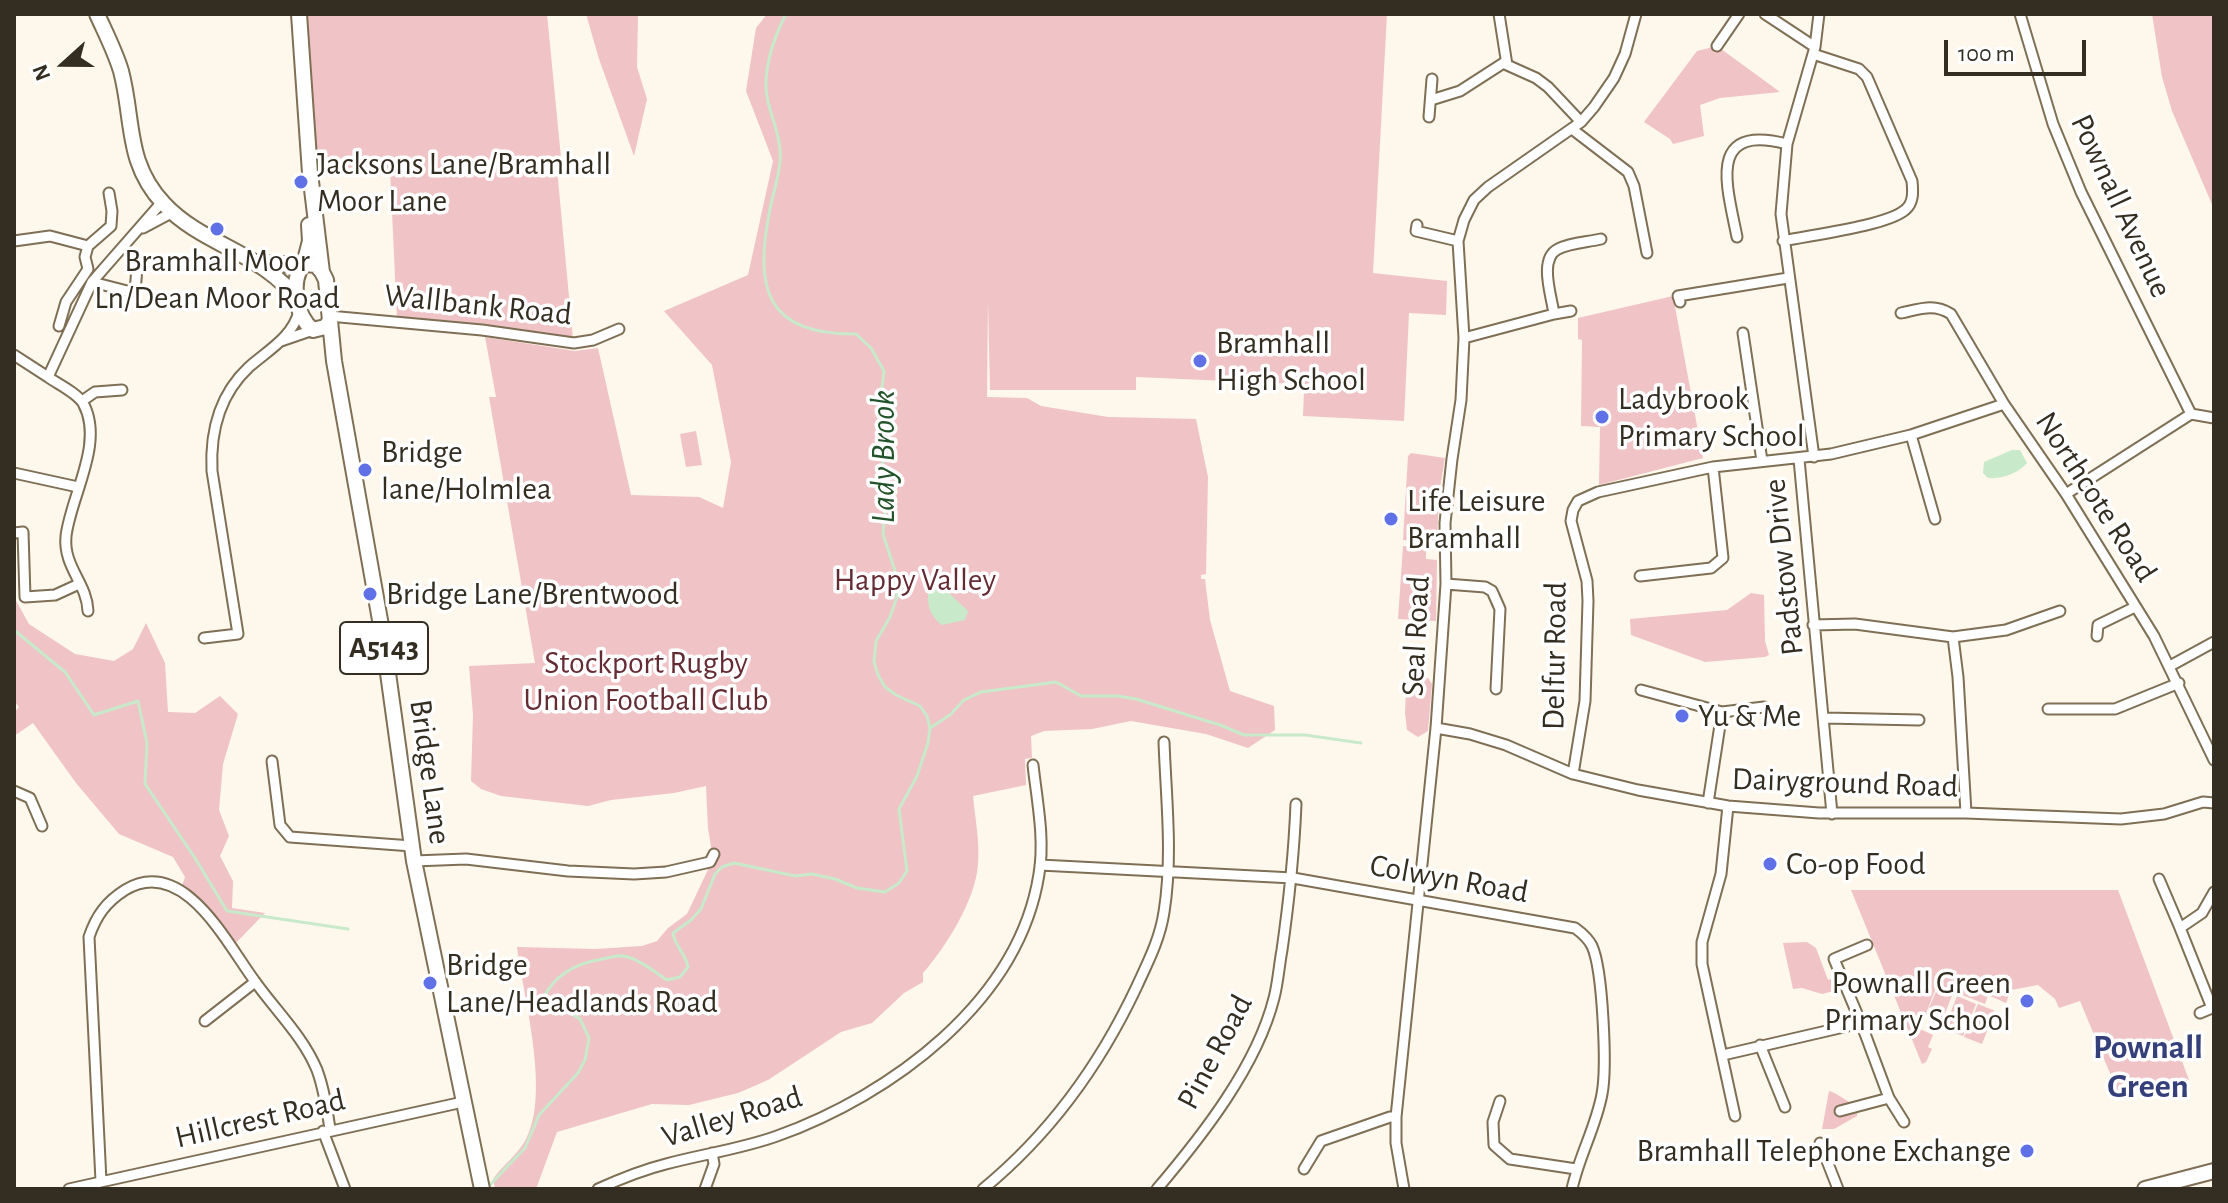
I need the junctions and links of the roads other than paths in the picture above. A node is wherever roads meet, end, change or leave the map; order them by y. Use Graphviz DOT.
graph roads {
  1 [pos="97,14"];
  2 [pos="299,14"];
  3 [pos="1499,14"];
  4 [pos="1636,14"];
  5 [pos="1739,14"];
  6 [pos="1765,14"];
  7 [pos="1819,14"];
  8 [pos="2020,14"];
  9 [pos="1717,46"];
  10 [pos="1814,50"];
  11 [pos="1505,62"];
  12 [pos="1432,79"];
  13 [pos="1431,100"];
  14 [pos="1429,117"];
  15 [pos="1577,126"];
  16 [pos="1787,144"];
  17 [pos="309,164"];
  18 [pos="109,193"];
  19 [pos="168,207"];
  20 [pos="1417,225"];
  21 [pos="1737,237"];
  22 [pos="1601,239"];
  23 [pos="14,241"];
  24 [pos="1458,241"];
  25 [pos="1783,241"];
  26 [pos="88,246"];
  27 [pos="1647,253"];
  28 [pos="260,263"];
  29 [pos="303,265"];
  30 [pos="137,267"];
  31 [pos="322,272"];
  32 [pos="1788,278"];
  33 [pos="92,282"];
  34 [pos="1680,302"];
  35 [pos="299,305"];
  36 [pos="1571,311"];
  37 [pos="1901,313"];
  38 [pos="1554,314"];
  39 [pos="322,324"];
  40 [pos="59,326"];
  41 [pos="619,329"];
  42 [pos="1464,338"];
  43 [pos="281,341"];
  44 [pos="1730,342"];
  45 [pos="14,355"];
  46 [pos="48,377"];
  47 [pos="122,390"];
  48 [pos="82,401"];
  49 [pos="2004,404"];
  50 [pos="2191,414"];
  51 [pos="2214,418"];
  52 [pos="1911,435"];
  53 [pos="1814,457"];
  54 [pos="1799,459"];
  55 [pos="1762,461"];
  56 [pos="1713,467"];
  57 [pos="14,473"];
  58 [pos="78,487"];
  59 [pos="2066,494"];
  60 [pos="1935,519"];
  61 [pos="14,533"];
  62 [pos="1640,576"];
  63 [pos="79,584"];
  64 [pos="1446,584"];
  65 [pos="2135,607"];
  66 [pos="88,611"];
  67 [pos="2060,611"];
  68 [pos="1813,625"];
  69 [pos="2097,636"];
  70 [pos="1953,637"];
  71 [pos="204,638"];
  72 [pos="2214,642"];
  73 [pos="2170,666"];
  74 [pos="2179,683"];
  75 [pos="1496,689"];
  76 [pos="1641,690"];
  77 [pos="1764,707"];
  78 [pos="2048,709"];
  79 [pos="1722,712"];
  80 [pos="1825,718"];
  81 [pos="1919,720"];
  82 [pos="1436,728"];
  83 [pos="1164,742"];
  84 [pos="2214,760"];
  85 [pos="272,761"];
  86 [pos="1033,765"];
  87 [pos="1573,774"];
  88 [pos="14,791"];
  89 [pos="2214,795"];
  90 [pos="1708,803"];
  91 [pos="2214,803"];
  92 [pos="1296,804"];
  93 [pos="1728,806"];
  94 [pos="1966,813"];
  95 [pos="1832,814"];
  96 [pos="42,826"];
  97 [pos="413,854"];
  98 [pos="714,854"];
  99 [pos="1040,865"];
  100 [pos="1169,871"];
  101 [pos="1293,878"];
  102 [pos="2159,879"];
  103 [pos="2214,892"];
  104 [pos="1419,902"];
  105 [pos="2180,928"];
  106 [pos="1867,945"];
  107 [pos="255,982"];
  108 [pos="2212,1008"];
  109 [pos="2200,1013"];
  110 [pos="205,1021"];
  111 [pos="1861,1023"];
  112 [pos="1760,1045"];
  113 [pos="1723,1055"];
  114 [pos="1889,1098"];
  115 [pos="1500,1101"];
  116 [pos="463,1102"];
  117 [pos="1785,1107"];
  118 [pos="1840,1111"];
  119 [pos="1735,1116"];
  120 [pos="1396,1117"];
  121 [pos="1904,1122"];
  122 [pos="326,1130"];
  123 [pos="1820,1143"];
  124 [pos="712,1153"];
  125 [pos="1304,1169"];
  126 [pos="1576,1169"];
  127 [pos="2214,1171"];
  128 [pos="101,1181"];
  129 [pos="480,1183"];
  130 [pos="69,1189"];
  131 [pos="345,1189"];
  132 [pos="598,1189"];
  133 [pos="705,1189"];
  134 [pos="983,1189"];
  135 [pos="1157,1189"];
  136 [pos="1404,1189"];
  137 [pos="1572,1189"];
  138 [pos="1838,1189"];
  139 [pos="2145,1189"];
  1 -- 19 [label="main road"];
  2 -- 17 [label="main road"];
  3 -- 11 [label="street"];
  4 -- 15 [label="street, Seal Road"];
  5 -- 9 [label="street"];
  6 -- 10 [label="street"];
  7 -- 10 [label="street"];
  8 -- 50 [label="street, Pownall Avenue"];
  10 -- 16 [label="street"];
  10 -- 25 [label="street"];
  11 -- 13 [label="street"];
  11 -- 15 [label="street"];
  12 -- 13 [label="street"];
  13 -- 14 [label="street"];
  15 -- 24 [label="street, Seal Road"];
  15 -- 27 [label="street"];
  16 -- 21 [label="street"];
  16 -- 25 [label="street"];
  17 -- 29 [label="main road"];
  17 -- 31 [label="main road, Bridge Lane"];
  18 -- 26 [label="street"];
  19 -- 28 [label="main road"];
  19 -- 33 [label="street"];
  20 -- 24 [label="street"];
  22 -- 38 [label="street"];
  23 -- 26 [label="street"];
  24 -- 42 [label="street, Seal Road"];
  25 -- 32 [label="street"];
  26 -- 40 [label="street"];
  28 -- 29 [label="main road"];
  28 -- 35 [label="main road"];
  29 -- 31 [label="main road"];
  29 -- 35 [label="main road"];
  30 -- 33 [label="street"];
  31 -- 39 [label="main road, Bridge Lane"];
  32 -- 34 [label="street"];
  32 -- 53 [label="street"];
  33 -- 46 [label="street"];
  35 -- 39 [label="main road"];
  35 -- 43 [label="street"];
  36 -- 38 [label="street"];
  37 -- 49 [label="street, Northcote Road"];
  38 -- 42 [label="street"];
  39 -- 41 [label="street, Wallbank Road"];
  39 -- 43 [label="street"];
  39 -- 97 [label="main road, Bridge Lane / A5143"];
  42 -- 64 [label="street, Seal Road"];
  43 -- 71 [label="street"];
  44 -- 55 [label="street"];
  45 -- 46 [label="street"];
  46 -- 48 [label="street"];
  47 -- 48 [label="street"];
  48 -- 58 [label="street"];
  49 -- 52 [label="street, Delfur Road"];
  49 -- 59 [label="street, Northcote Road"];
  50 -- 51 [label="street"];
  50 -- 59 [label="street"];
  52 -- 53 [label="street, Delfur Road"];
  52 -- 60 [label="street"];
  53 -- 54 [label="street, Delfur Road"];
  54 -- 55 [label="street, Delfur Road"];
  54 -- 68 [label="street, Padstow Drive"];
  55 -- 56 [label="street, Delfur Road"];
  56 -- 62 [label="street"];
  56 -- 87 [label="street, Delfur Road"];
  57 -- 58 [label="street"];
  58 -- 63 [label="street"];
  59 -- 65 [label="street, Northcote Road"];
  61 -- 63 [label="street"];
  63 -- 66 [label="street"];
  64 -- 75 [label="street"];
  64 -- 82 [label="street, Seal Road"];
  65 -- 69 [label="street"];
  65 -- 73 [label="street, Northcote Road"];
  67 -- 70 [label="street"];
  68 -- 70 [label="street"];
  68 -- 80 [label="street, Padstow Drive"];
  70 -- 94 [label="street"];
  72 -- 73 [label="street"];
  73 -- 74 [label="street, Northcote Road"];
  74 -- 78 [label="street"];
  74 -- 84 [label="street, Northcote Road"];
  76 -- 79 [label="street"];
  77 -- 79 [label="street"];
  79 -- 90 [label="street"];
  80 -- 81 [label="street"];
  80 -- 95 [label="street, Padstow Drive"];
  82 -- 87 [label="street, Dairyground Road"];
  82 -- 104 [label="street, Seal Road"];
  83 -- 100 [label="street"];
  85 -- 97 [label="street"];
  86 -- 99 [label="street, Valley Road"];
  87 -- 90 [label="street, Dairyground Road"];
  88 -- 96 [label="street"];
  89 -- 91 [label="street"];
  90 -- 93 [label="street, Dairyground Road"];
  91 -- 94 [label="street, Dairyground Road"];
  92 -- 101 [label="street, Pine Road"];
  93 -- 95 [label="street, Dairyground Road"];
  93 -- 113 [label="street"];
  94 -- 95 [label="street, Dairyground Road"];
  97 -- 98 [label="street"];
  97 -- 116 [label="main road, Bridge Lane / A5143"];
  99 -- 100 [label="street, Colwyn Road"];
  99 -- 124 [label="street, Valley Road"];
  100 -- 101 [label="street, Colwyn Road"];
  100 -- 134 [label="street"];
  101 -- 104 [label="street, Colwyn Road"];
  101 -- 135 [label="street, Pine Road"];
  102 -- 105 [label="street"];
  103 -- 105 [label="street"];
  104 -- 120 [label="street, Seal Road"];
  104 -- 126 [label="street, Colwyn Road"];
  105 -- 108 [label="street"];
  106 -- 111 [label="street"];
  107 -- 110 [label="street"];
  107 -- 122 [label="street"];
  107 -- 128 [label="street"];
  108 -- 109 [label="street"];
  111 -- 112 [label="street"];
  111 -- 114 [label="street"];
  112 -- 113 [label="street"];
  112 -- 117 [label="street"];
  113 -- 119 [label="street"];
  114 -- 118 [label="street"];
  114 -- 121 [label="street"];
  115 -- 126 [label="street"];
  116 -- 122 [label="street, Hillcrest Road"];
  116 -- 129 [label="main road, Bridge Lane / A5143"];
  120 -- 125 [label="street"];
  120 -- 136 [label="street, Seal Road"];
  122 -- 128 [label="street, Hillcrest Road"];
  122 -- 131 [label="street"];
  123 -- 138 [label="street"];
  124 -- 132 [label="street, Valley Road"];
  124 -- 133 [label="street"];
  126 -- 137 [label="street, Colwyn Road"];
  127 -- 139 [label="main road"];
  128 -- 130 [label="street, Hillcrest Road"];
}
